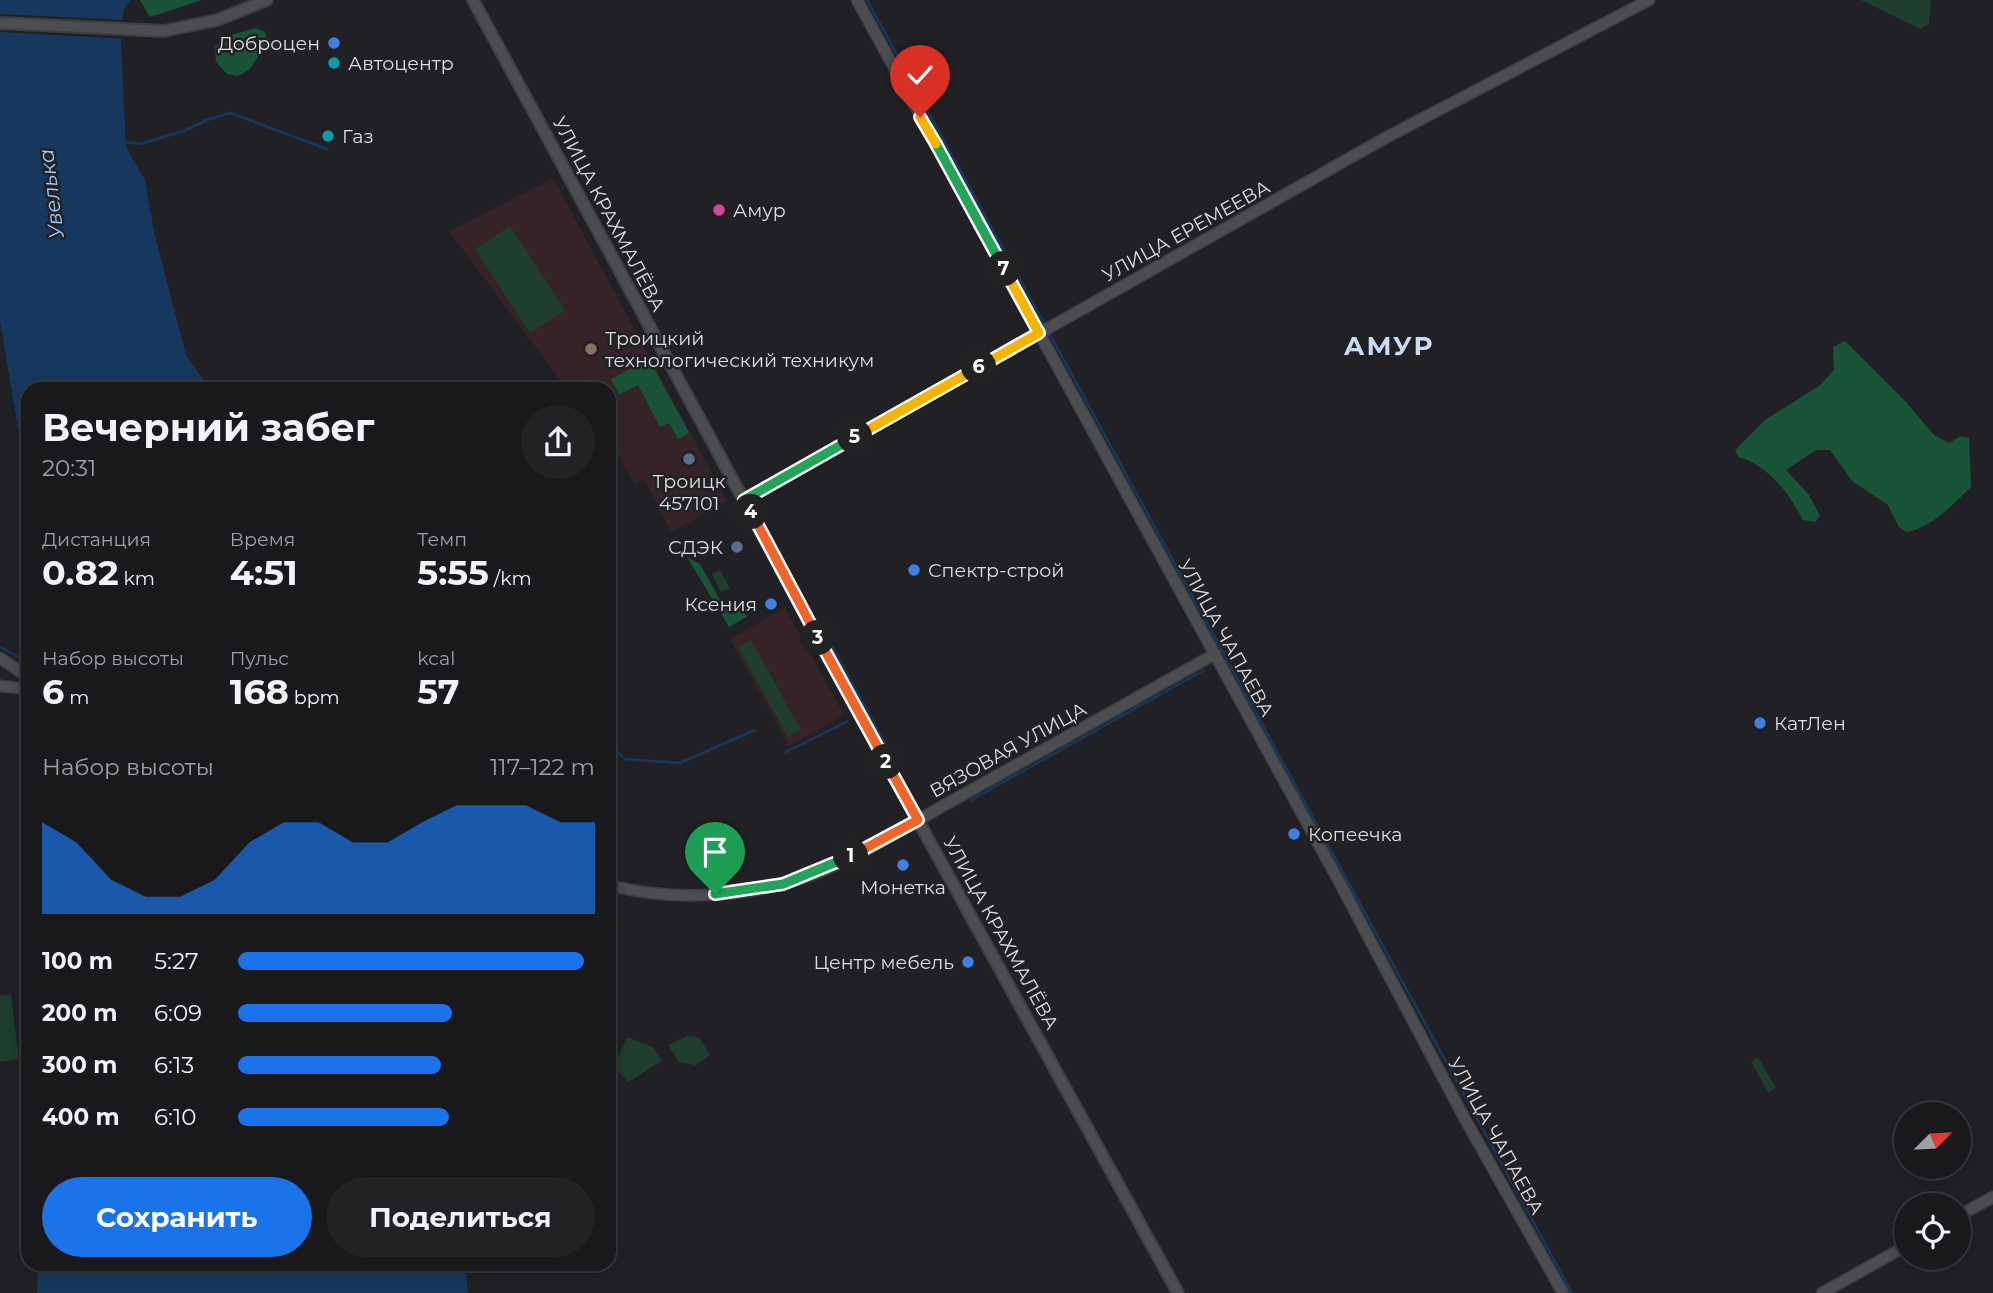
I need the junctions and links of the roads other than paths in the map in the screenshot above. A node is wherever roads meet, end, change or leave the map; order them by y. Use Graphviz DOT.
graph roads {
  1 [pos="267,0"];
  2 [pos="473,0"];
  3 [pos="857,0"];
  4 [pos="1649,0"];
  5 [pos="0,23"];
  6 [pos="1039,333"];
  7 [pos="744,500"];
  8 [pos="1215,654"];
  9 [pos="0,658"];
  10 [pos="21,672"];
  11 [pos="0,686"];
  12 [pos="21,688"];
  13 [pos="918,820"];
  14 [pos="616,887"];
  15 [pos="1993,1197"];
  16 [pos="1971,1209"];
  17 [pos="1894,1253"];
  18 [pos="1178,1293"];
  19 [pos="1563,1293"];
  20 [pos="1822,1293"];
  1 -- 5 [label="main road"];
  2 -- 7 [label="main road, УЛИЦА КРАХМАЛЁВА"];
  3 -- 6 [label="street, УЛИЦА ЧАПАЕВА"];
  4 -- 6 [label="street, УЛИЦА ЕРЕМЕЕВА"];
  6 -- 7 [label="street, УЛИЦА ЕРЕМЕЕВА"];
  6 -- 8 [label="street, УЛИЦА ЧАПАЕВА"];
  7 -- 13 [label="main road, УЛИЦА КРАХМАЛЁВА"];
  8 -- 13 [label="street, ВЯЗОВАЯ УЛИЦА"];
  8 -- 19 [label="street, УЛИЦА ЧАПАЕВА"];
  9 -- 10 [label="street"];
  11 -- 12 [label="street"];
  13 -- 14 [label="street, ВЯЗОВАЯ УЛИЦА"];
  13 -- 18 [label="main road, УЛИЦА КРАХМАЛЁВА"];
  15 -- 16 [label="street"];
  17 -- 20 [label="street"];
}
